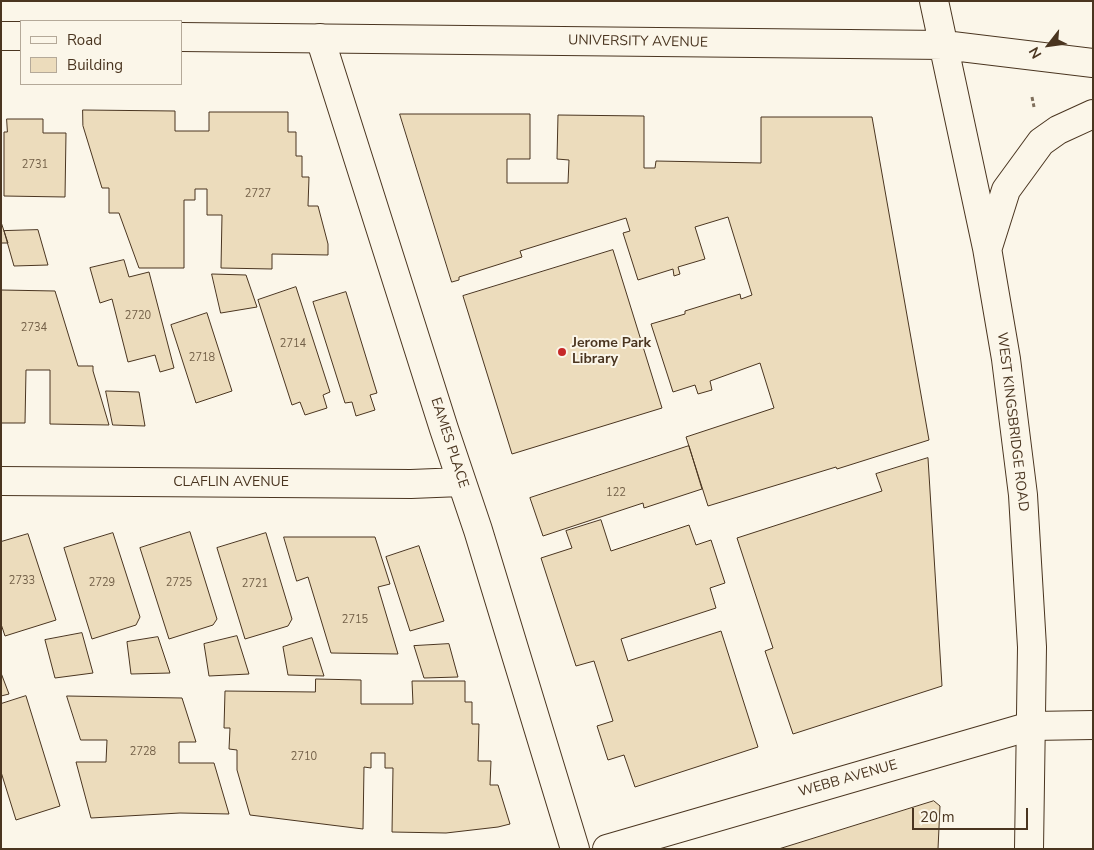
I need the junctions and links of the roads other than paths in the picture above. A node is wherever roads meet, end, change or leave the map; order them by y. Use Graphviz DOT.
graph roads {
  1 [pos="934,1"];
  2 [pos="1,36"];
  3 [pos="20,36"];
  4 [pos="182,37"];
  5 [pos="320,38"];
  6 [pos="944,45"];
  7 [pos="1093,63"];
  8 [pos="1093,114"];
  9 [pos="987,248"];
  10 [pos="1,481"];
  11 [pos="461,482"];
  12 [pos="1093,724"];
  13 [pos="1031,726"];
  14 [pos="575,849"];
  15 [pos="606,849"];
  16 [pos="1028,849"];
  1 -- 6 [label="street, WEST KINGSBRIDGE ROAD"];
  2 -- 3 [label="street"];
  4 -- 5 [label="street, UNIVERSITY AVENUE"];
  5 -- 6 [label="street, UNIVERSITY AVENUE"];
  5 -- 11 [label="street, EAMES PLACE"];
  6 -- 7 [label="street, UNIVERSITY AVENUE"];
  6 -- 9 [label="street, WEST KINGSBRIDGE ROAD"];
  8 -- 9 [label="street"];
  9 -- 13 [label="street, WEST KINGSBRIDGE ROAD"];
  10 -- 11 [label="street, CLAFLIN AVENUE"];
  11 -- 14 [label="street, EAMES PLACE"];
  12 -- 13 [label="street, WEBB AVENUE"];
  13 -- 15 [label="street, WEBB AVENUE"];
  13 -- 16 [label="street, WEST KINGSBRIDGE ROAD"];
}
